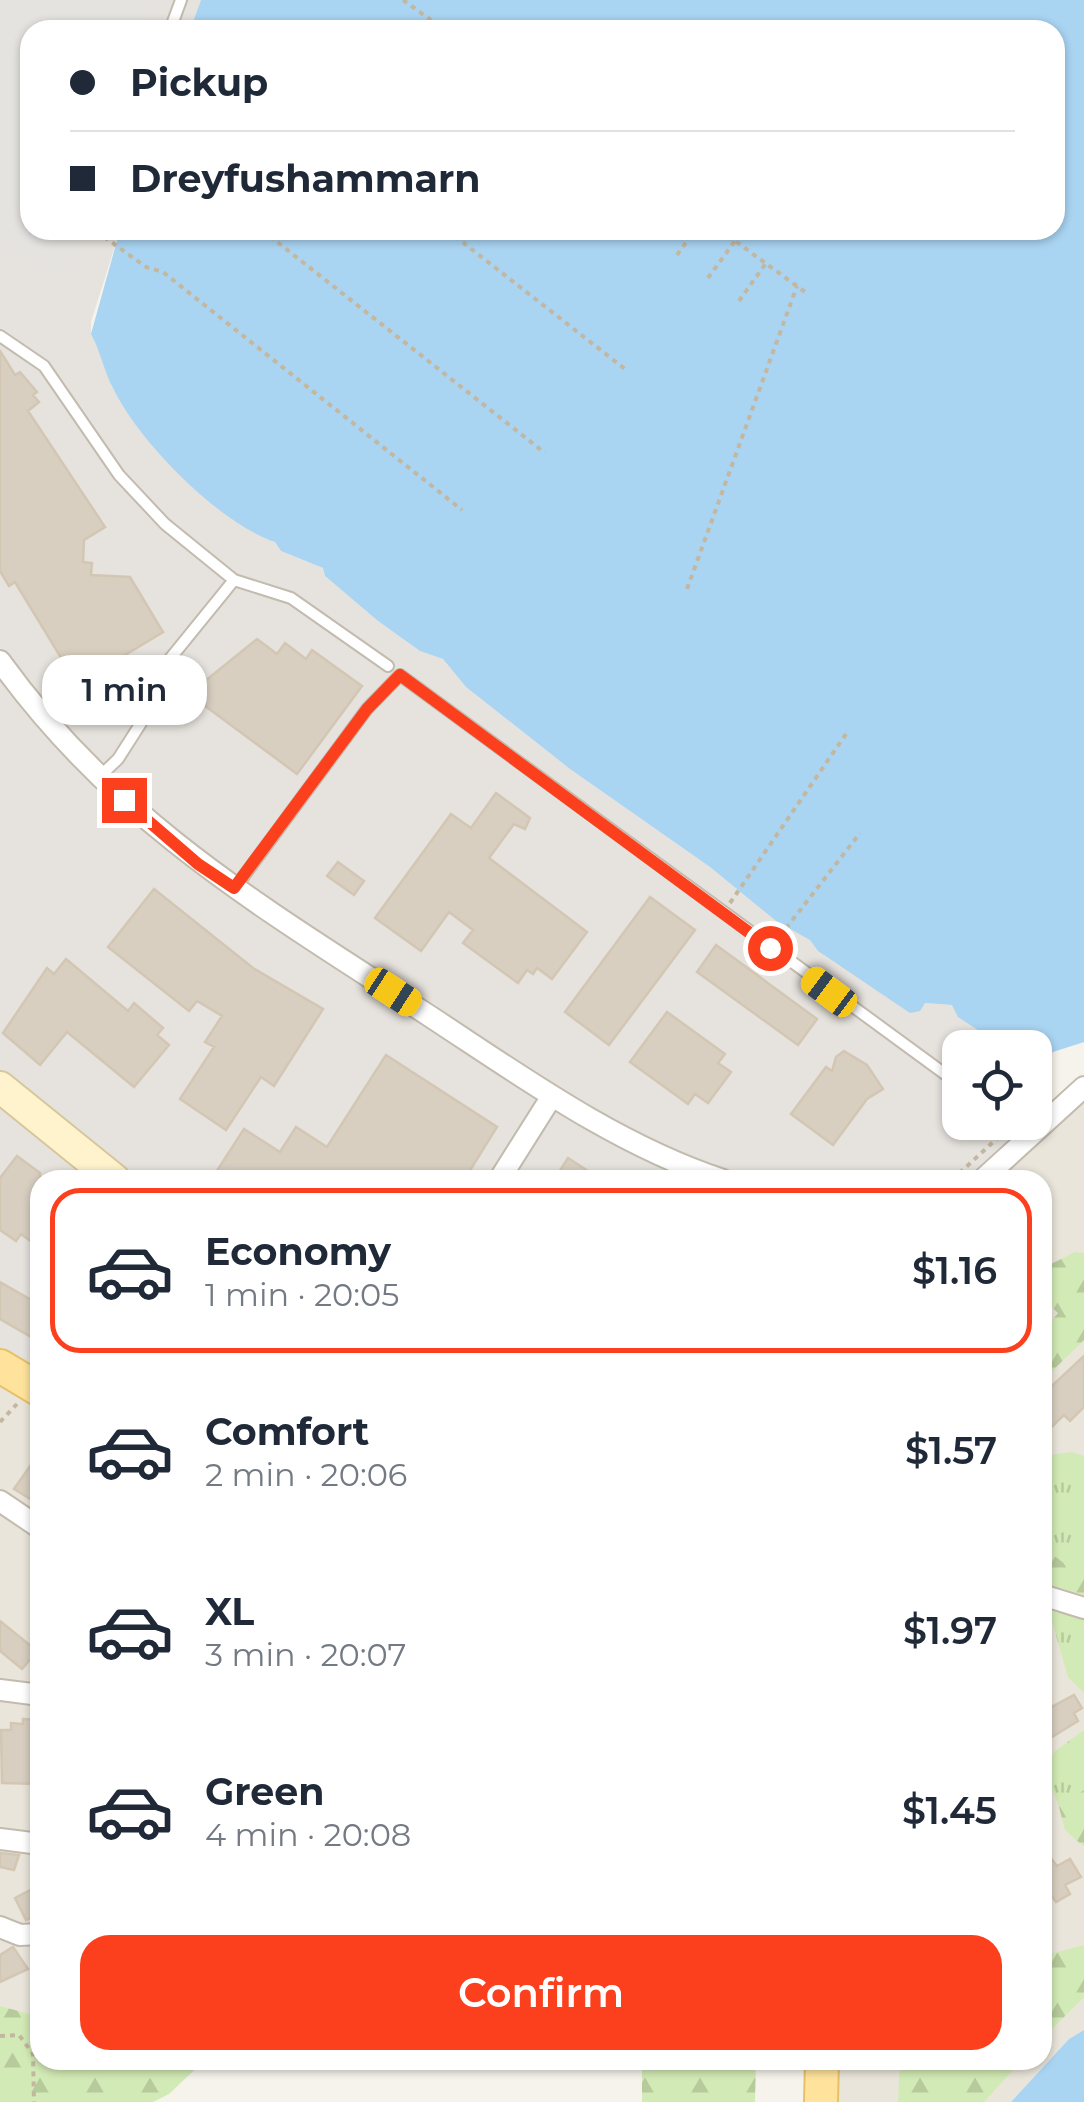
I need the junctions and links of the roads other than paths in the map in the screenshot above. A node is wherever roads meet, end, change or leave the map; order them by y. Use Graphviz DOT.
graph roads {
  1 [pos="0,336"];
  2 [pos="234,580"];
  3 [pos="0,661"];
  4 [pos="388,666"];
  5 [pos="99,777"];
  6 [pos="234,888"];
  7 [pos="942,1072"];
  8 [pos="0,1087"];
  9 [pos="1084,1087"];
  10 [pos="552,1096"];
  11 [pos="1052,1106"];
  12 [pos="1010,1140"];
  13 [pos="104,1170"];
  14 [pos="505,1170"];
  15 [pos="697,1170"];
  16 [pos="989,1170"];
  17 [pos="0,1366"];
  18 [pos="30,1384"];
  19 [pos="0,1501"];
  20 [pos="30,1521"];
  21 [pos="1052,1598"];
  22 [pos="1084,1608"];
  23 [pos="0,1690"];
  24 [pos="30,1693"];
  25 [pos="0,1839"];
  26 [pos="30,1843"];
  27 [pos="0,1927"];
  28 [pos="30,1934"];
  29 [pos="822,2070"];
  30 [pos="820,2102"];
  1 -- 2 [label="lane"];
  2 -- 4 [label="lane"];
  2 -- 5 [label="lane"];
  3 -- 5 [label="street"];
  5 -- 6 [label="street"];
  6 -- 7 [label="lane"];
  6 -- 10 [label="street"];
  8 -- 13 [label="street"];
  9 -- 11 [label="street"];
  10 -- 14 [label="street"];
  10 -- 15 [label="street"];
  12 -- 16 [label="street"];
  17 -- 18 [label="main road"];
  19 -- 20 [label="street"];
  21 -- 22 [label="street"];
  23 -- 24 [label="street"];
  25 -- 26 [label="street"];
  27 -- 28 [label="street"];
  29 -- 30 [label="main road"];
}
